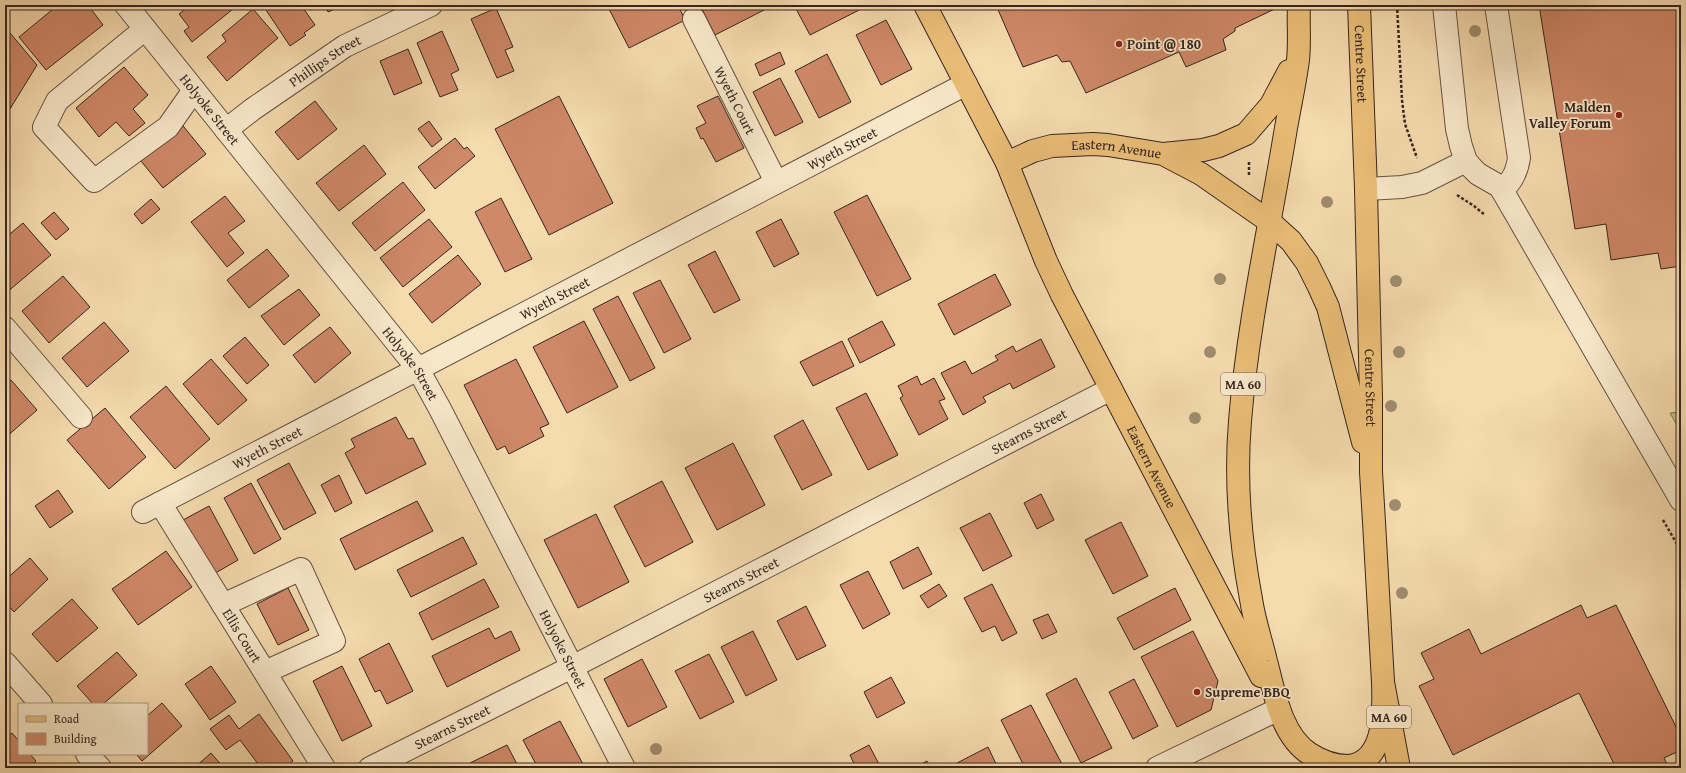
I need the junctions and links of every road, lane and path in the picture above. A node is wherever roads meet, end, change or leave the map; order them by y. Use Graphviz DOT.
graph roads {
  1 [pos="126,5"];
  2 [pos="431,5"];
  3 [pos="925,5"];
  4 [pos="1298,5"];
  5 [pos="1359,5"];
  6 [pos="1397,5"];
  7 [pos="1444,5"];
  8 [pos="1496,5"];
  9 [pos="694,19"];
  10 [pos="145,29"];
  11 [pos="1298,58"];
  12 [pos="966,84"];
  13 [pos="194,90"];
  14 [pos="226,130"];
  15 [pos="1163,154"];
  16 [pos="1466,161"];
  17 [pos="1249,162"];
  18 [pos="1007,163"];
  19 [pos="1435,177"];
  20 [pos="776,182"];
  21 [pos="1248,182"];
  22 [pos="1366,188"];
  23 [pos="1502,190"];
  24 [pos="1486,217"];
  25 [pos="1270,222"];
  26 [pos="5,328"];
  27 [pos="418,369"];
  28 [pos="1111,389"];
  29 [pos="81,417"];
  30 [pos="1371,472"];
  31 [pos="1681,500"];
  32 [pos="152,507"];
  33 [pos="223,605"];
  34 [pos="5,663"];
  35 [pos="572,667"];
  36 [pos="265,672"];
  37 [pos="1383,682"];
  38 [pos="40,703"];
  39 [pos="1279,709"];
  40 [pos="88,755"];
  41 [pos="100,768"];
  42 [pos="324,768"];
  43 [pos="370,768"];
  44 [pos="624,768"];
  45 [pos="1157,768"];
  46 [pos="1304,768"];
  47 [pos="1399,768"];
  1 -- 10 [label="street, Holyoke Street"];
  2 -- 14 [label="street, Phillips Street"];
  3 -- 12 [label="main road, Eastern Avenue"];
  4 -- 11 [label="main road, MA 60"];
  5 -- 22 [label="main road, Centre Street / MA 60"];
  6 -- 19 [label="path"];
  7 -- 16 [label="street"];
  8 -- 23 [label="street"];
  9 -- 20 [label="street, Wyeth Court"];
  10 -- 13 [label="street, Holyoke Street"];
  10 -- 13 [label="street"];
  11 -- 15 [label="main road"];
  11 -- 25 [label="main road, MA 60"];
  12 -- 18 [label="main road, Eastern Avenue"];
  12 -- 20 [label="street, Wyeth Street"];
  13 -- 14 [label="street, Holyoke Street"];
  14 -- 27 [label="street, Holyoke Street"];
  15 -- 18 [label="main road, Eastern Avenue"];
  15 -- 25 [label="main road, Eastern Avenue"];
  16 -- 19 [label="street"];
  16 -- 23 [label="street"];
  17 -- 21 [label="path"];
  18 -- 28 [label="main road, Eastern Avenue"];
  19 -- 22 [label="street"];
  19 -- 24 [label="path"];
  20 -- 27 [label="street, Wyeth Street"];
  22 -- 30 [label="main road, Centre Street / MA 60"];
  23 -- 31 [label="street"];
  25 -- 30 [label="main road, Eastern Avenue"];
  25 -- 39 [label="main road, MA 60"];
  26 -- 29 [label="street"];
  27 -- 32 [label="street, Wyeth Street"];
  27 -- 35 [label="street, Holyoke Street"];
  28 -- 35 [label="street, Stearns Street"];
  28 -- 39 [label="main road, Eastern Avenue"];
  30 -- 37 [label="main road, Centre Street / MA 60"];
  32 -- 33 [label="street, Ellis Court"];
  33 -- 36 [label="street, Ellis Court"];
  33 -- 36 [label="street"];
  34 -- 38 [label="street"];
  35 -- 43 [label="street, Stearns Street"];
  35 -- 44 [label="street, Holyoke Street"];
  36 -- 42 [label="street, Ellis Court"];
  37 -- 39 [label="main road"];
  37 -- 47 [label="main road, Centre Street / MA 60"];
  39 -- 45 [label="street"];
  39 -- 46 [label="main road, Eastern Avenue / MA 60"];
  40 -- 41 [label="street"];
}
